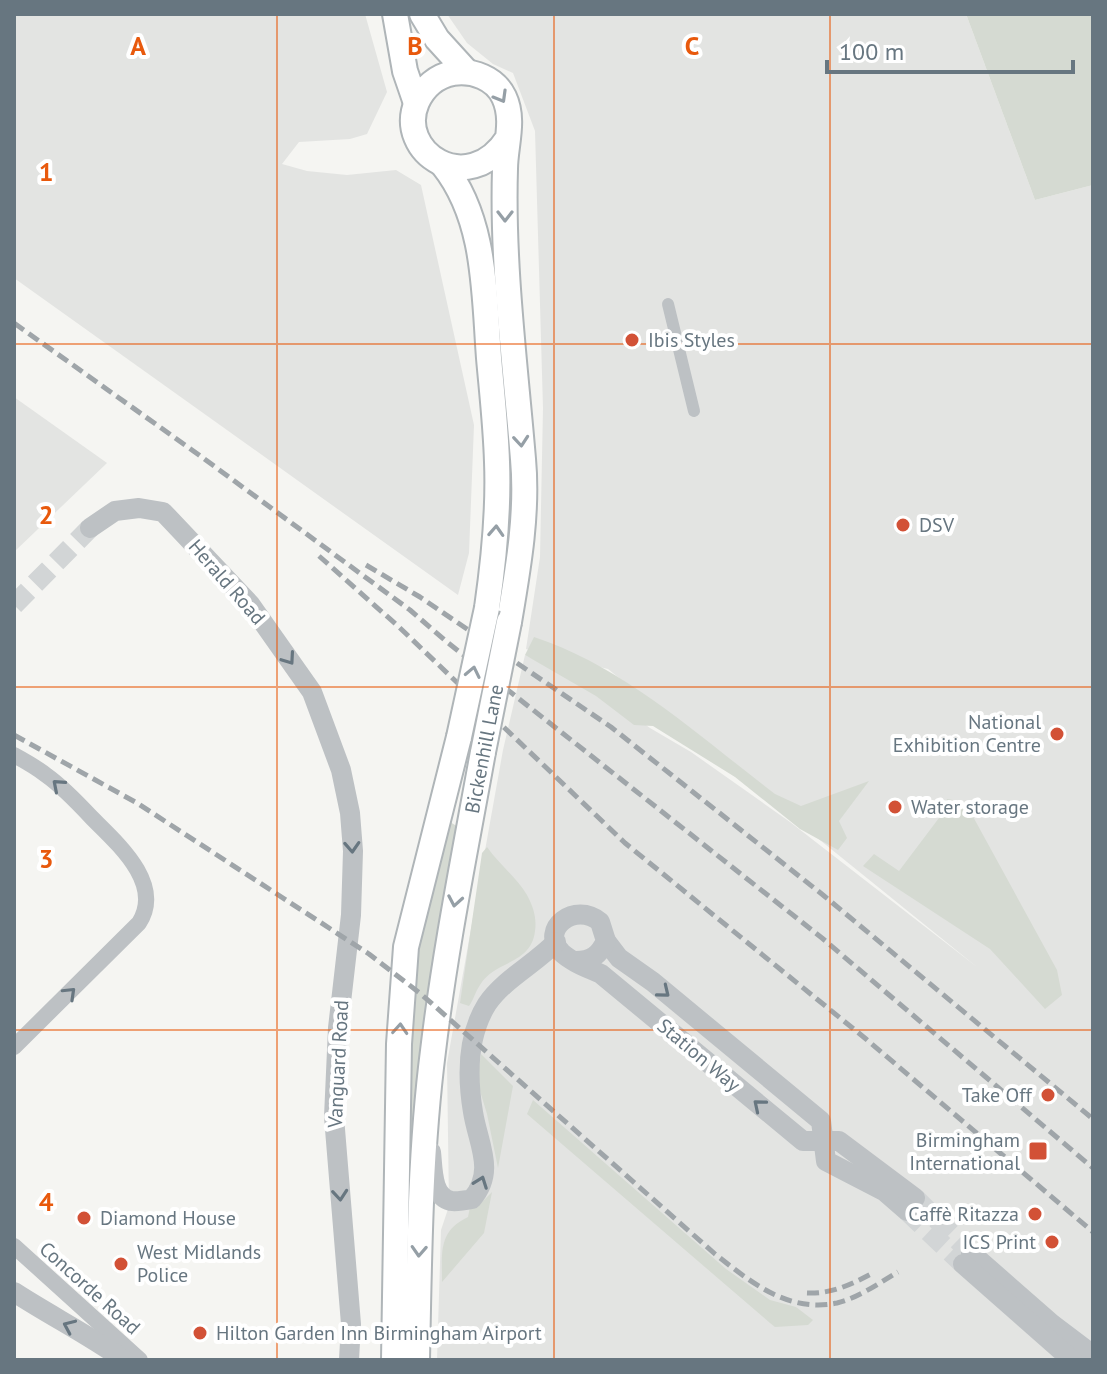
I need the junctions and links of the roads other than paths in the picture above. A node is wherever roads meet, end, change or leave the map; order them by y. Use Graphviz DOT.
graph roads {
  1 [pos="395,14"];
  2 [pos="422,14"];
  3 [pos="467,72"];
  4 [pos="416,103"];
  5 [pos="508,138"];
  6 [pos="438,162"];
  7 [pos="668,304"];
  8 [pos="694,411"];
  9 [pos="90,528"];
  10 [pos="14,754"];
  11 [pos="341,770"];
  12 [pos="606,941"];
  13 [pos="556,942"];
  14 [pos="576,961"];
  15 [pos="14,1047"];
  16 [pos="427,1117"];
  17 [pos="823,1143"];
  18 [pos="911,1205"];
  19 [pos="14,1246"];
  20 [pos="14,1292"];
  21 [pos="1093,1355"];
  22 [pos="124,1360"];
  23 [pos="140,1360"];
  24 [pos="349,1360"];
  25 [pos="394,1360"];
  26 [pos="417,1360"];
  27 [pos="1072,1360"];
  1 -- 4 [label="main road"];
  2 -- 3 [label="main road"];
  3 -- 4 [label="main road"];
  3 -- 5 [label="main road, one-way"];
  4 -- 6 [label="main road"];
  5 -- 6 [label="main road"];
  5 -- 16 [label="main road, Bickenhill Lane, one-way, bridge"];
  25 -- 6 [label="main road, Bickenhill Lane, one-way, bridge"];
  7 -- 8 [label="street"];
  9 -- 11 [label="street, Herald Road, one-way"];
  15 -- 10 [label="street, one-way"];
  11 -- 24 [label="street, Vanguard Road, one-way"];
  12 -- 13 [label="street"];
  12 -- 14 [label="street"];
  12 -- 17 [label="street, Station Way, one-way"];
  13 -- 14 [label="street"];
  16 -- 13 [label="street, one-way"];
  17 -- 14 [label="street, Station Way, one-way"];
  16 -- 26 [label="main road, Bickenhill Lane, one-way"];
  17 -- 18 [label="street, Station Way"];
  19 -- 23 [label="street, Concorde Road"];
  22 -- 20 [label="street, one-way"];
  21 -- 27 [label="street"];
}
